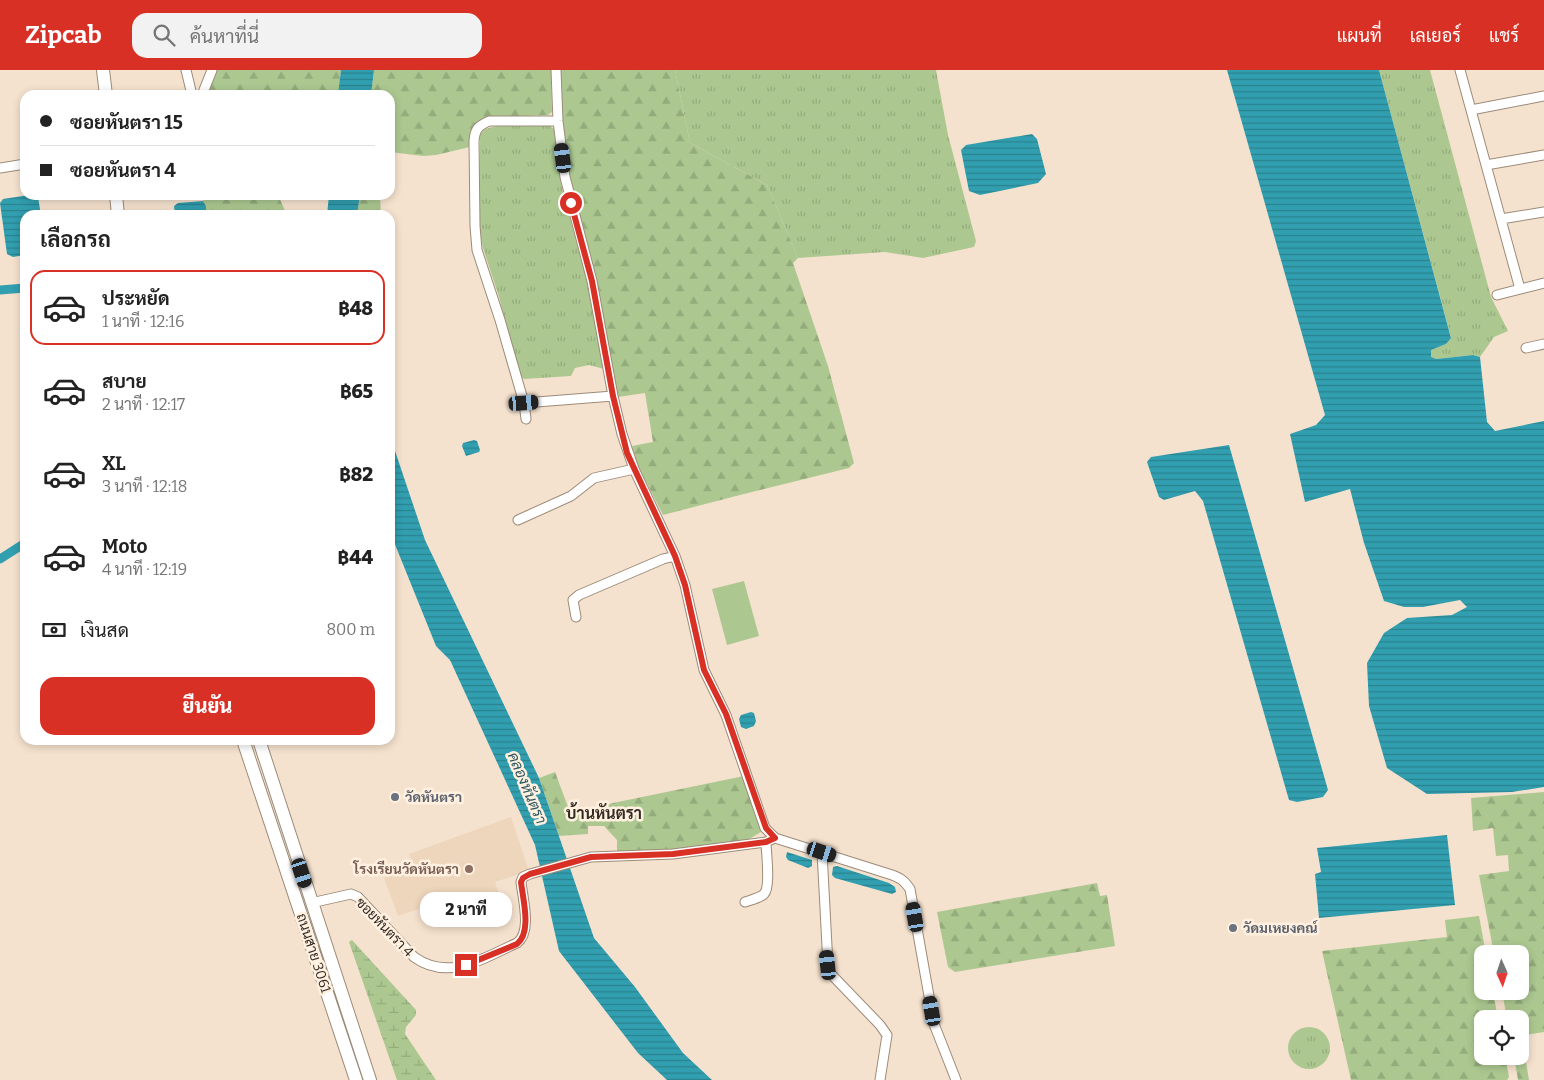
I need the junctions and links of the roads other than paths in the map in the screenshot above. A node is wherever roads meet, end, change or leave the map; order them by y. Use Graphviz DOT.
graph roads {
  1 [pos="103,70"];
  2 [pos="186,70"];
  3 [pos="212,70"];
  4 [pos="556,70"];
  5 [pos="1460,70"];
  6 [pos="105,90"];
  7 [pos="191,90"];
  8 [pos="204,90"];
  9 [pos="1544,96"];
  10 [pos="1471,110"];
  11 [pos="558,120"];
  12 [pos="1544,155"];
  13 [pos="20,165"];
  14 [pos="1486,165"];
  15 [pos="0,168"];
  16 [pos="1544,212"];
  17 [pos="1501,219"];
  18 [pos="1544,283"];
  19 [pos="1520,289"];
  20 [pos="1497,295"];
  21 [pos="1544,344"];
  22 [pos="1526,348"];
  23 [pos="613,396"];
  24 [pos="524,403"];
  25 [pos="526,418"];
  26 [pos="634,469"];
  27 [pos="518,520"];
  28 [pos="675,556"];
  29 [pos="576,617"];
  30 [pos="244,745"];
  31 [pos="261,745"];
  32 [pos="775,838"];
  33 [pos="766,842"];
  34 [pos="822,852"];
  35 [pos="745,902"];
  36 [pos="311,903"];
  37 [pos="356,1080"];
  38 [pos="370,1080"];
  39 [pos="880,1080"];
  40 [pos="956,1080"];
  1 -- 6 [label="main road"];
  2 -- 7 [label="street"];
  3 -- 8 [label="street"];
  4 -- 11 [label="street"];
  5 -- 10 [label="street"];
  9 -- 10 [label="street"];
  10 -- 14 [label="street"];
  11 -- 23 [label="street"];
  11 -- 24 [label="street"];
  12 -- 14 [label="street"];
  13 -- 15 [label="street"];
  14 -- 17 [label="street"];
  16 -- 17 [label="street"];
  17 -- 19 [label="street"];
  18 -- 19 [label="street"];
  19 -- 20 [label="street"];
  21 -- 22 [label="street"];
  23 -- 24 [label="street"];
  23 -- 26 [label="street"];
  24 -- 25 [label="street"];
  26 -- 27 [label="street"];
  26 -- 28 [label="street"];
  28 -- 29 [label="street"];
  28 -- 32 [label="street"];
  30 -- 37 [label="main road, ถนนสาย 3061"];
  31 -- 36 [label="main road, ถนนสาย 3061"];
  32 -- 33 [label="street, ซอยหันตรา 4"];
  32 -- 34 [label="street"];
  33 -- 35 [label="street"];
  33 -- 36 [label="street, ซอยหันตรา 4"];
  34 -- 39 [label="street"];
  34 -- 40 [label="street"];
  36 -- 38 [label="main road, ถนนสาย 3061"];
}
